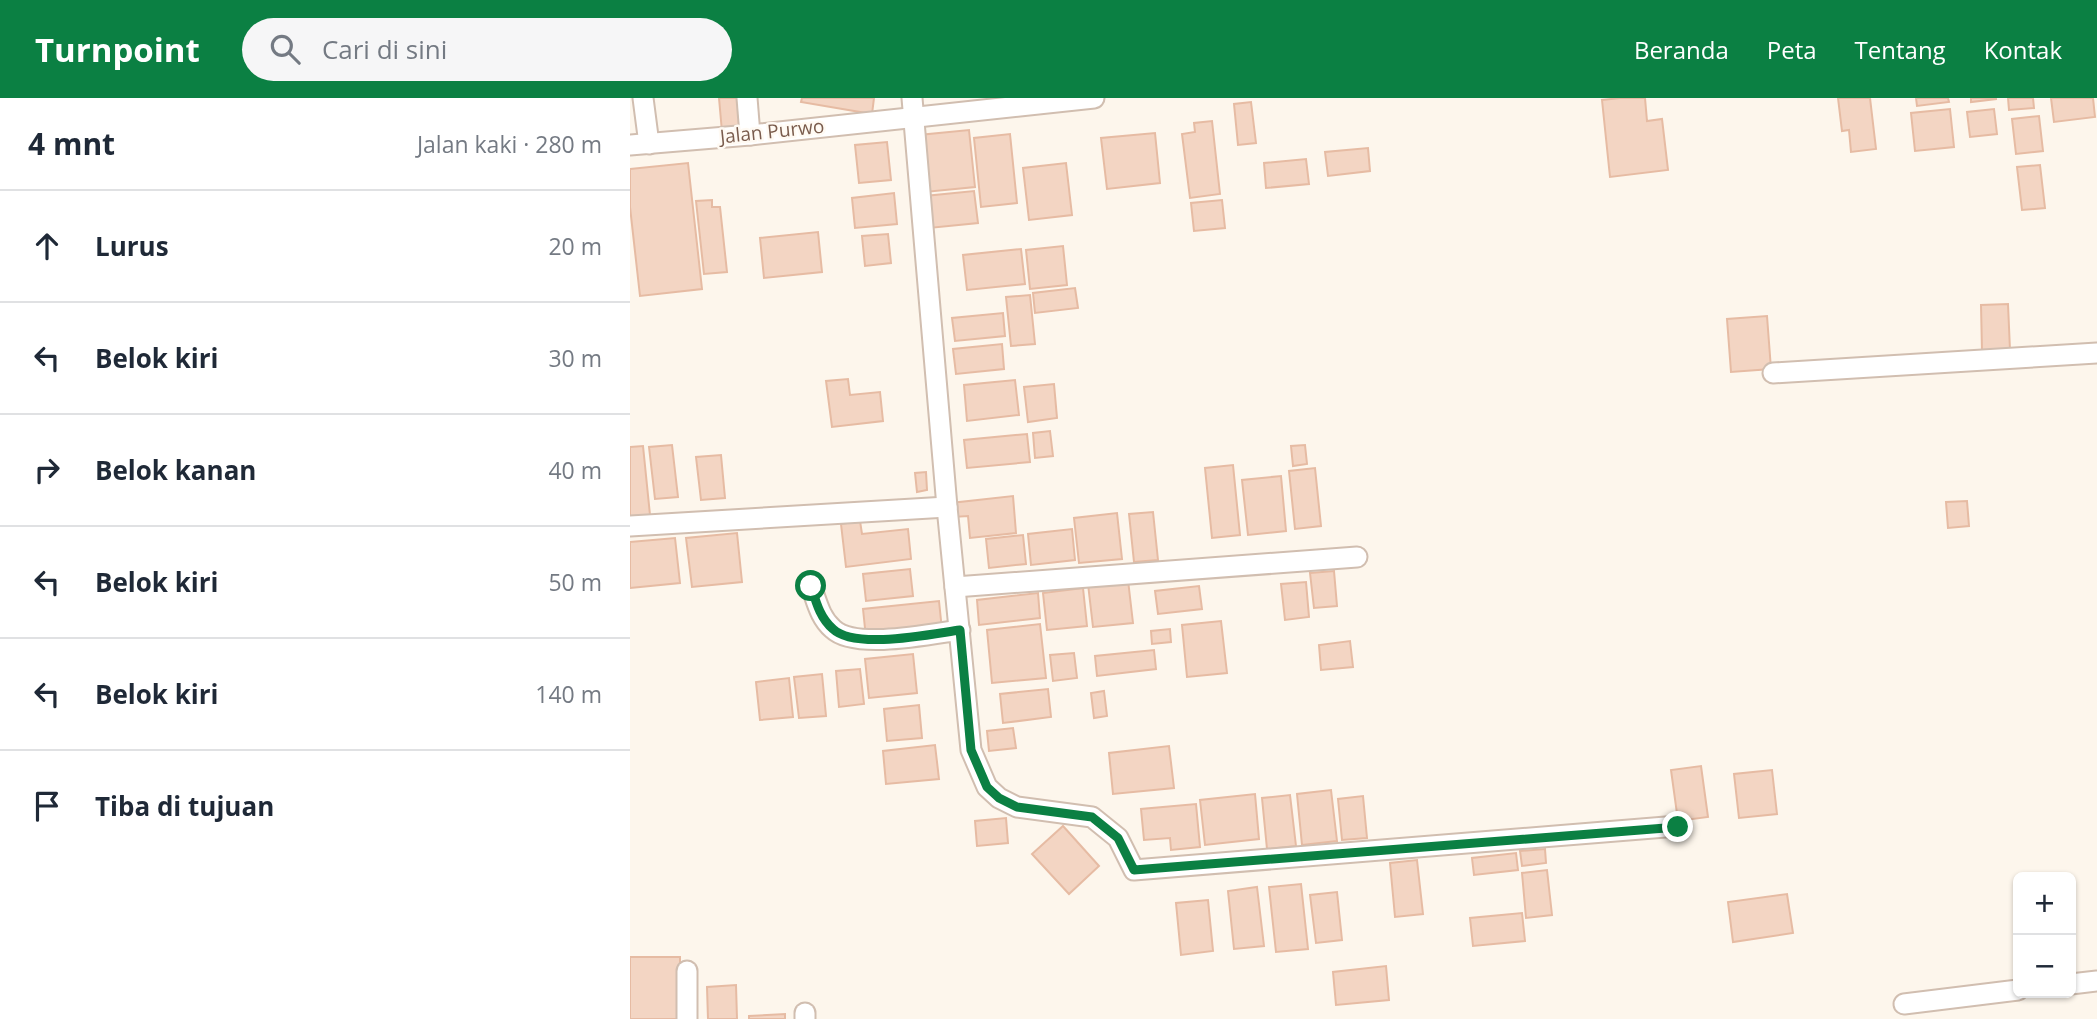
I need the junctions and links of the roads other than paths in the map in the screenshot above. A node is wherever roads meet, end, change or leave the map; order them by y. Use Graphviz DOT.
graph roads {
  1 [pos="643,98"];
  2 [pos="747,98"];
  3 [pos="1094,98"];
  4 [pos="1049,100"];
  5 [pos="913,107"];
  6 [pos="750,135"];
  7 [pos="640,144"];
  8 [pos="2097,353"];
  9 [pos="1773,373"];
  10 [pos="947,507"];
  11 [pos="630,526"];
  12 [pos="1357,557"];
  13 [pos="811,586"];
  14 [pos="955,587"];
  15 [pos="960,630"];
  16 [pos="1678,827"];
  17 [pos="687,971"];
  18 [pos="2097,981"];
  19 [pos="2076,983"];
  20 [pos="2013,991"];
  21 [pos="1904,1004"];
  22 [pos="687,1019"];
  1 -- 7 [label="street"];
  2 -- 6 [label="street"];
  3 -- 4 [label="street, Jalan Purwo"];
  4 -- 5 [label="street, Jalan Purwo"];
  5 -- 6 [label="street, Jalan Purwo"];
  5 -- 10 [label="street"];
  6 -- 7 [label="street, Jalan Purwo"];
  8 -- 9 [label="street"];
  10 -- 11 [label="street"];
  10 -- 14 [label="street"];
  12 -- 14 [label="street"];
  13 -- 15 [label="street"];
  14 -- 15 [label="street"];
  15 -- 16 [label="street"];
  17 -- 22 [label="street"];
  18 -- 19 [label="street"];
  20 -- 21 [label="street"];
}
